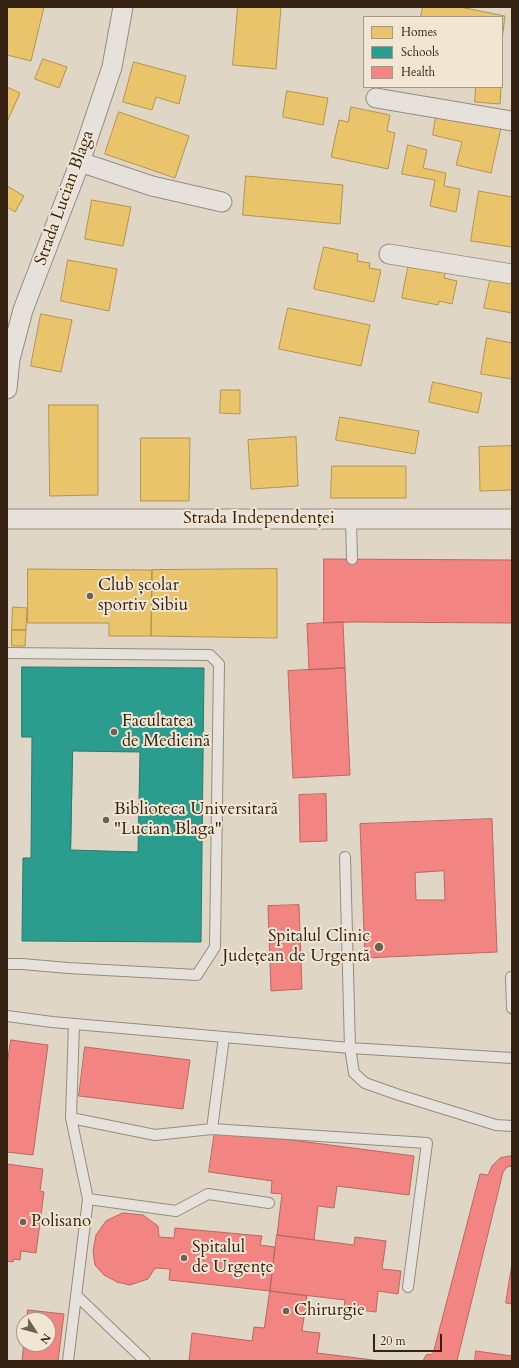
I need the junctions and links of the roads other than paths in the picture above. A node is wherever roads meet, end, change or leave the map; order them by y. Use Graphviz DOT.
graph roads {
  1 [pos="123,7"];
  2 [pos="376,98"];
  3 [pos="512,121"];
  4 [pos="80,162"];
  5 [pos="222,202"];
  6 [pos="389,254"];
  7 [pos="512,274"];
  8 [pos="7,389"];
  9 [pos="7,519"];
  10 [pos="351,519"];
  11 [pos="512,519"];
  12 [pos="352,559"];
  13 [pos="7,652"];
  14 [pos="345,857"];
  15 [pos="7,964"];
  16 [pos="511,976"];
  17 [pos="512,1008"];
  18 [pos="7,1016"];
  19 [pos="74,1024"];
  20 [pos="224,1037"];
  21 [pos="350,1048"];
  22 [pos="512,1058"];
  23 [pos="70,1118"];
  24 [pos="512,1126"];
  25 [pos="212,1129"];
  26 [pos="88,1199"];
  27 [pos="269,1203"];
  28 [pos="408,1287"];
  29 [pos="77,1296"];
  30 [pos="68,1361"];
  31 [pos="145,1361"];
  1 -- 4 [label="street, Strada Lucian Blaga"];
  2 -- 3 [label="street"];
  4 -- 5 [label="street"];
  4 -- 8 [label="street, Strada Lucian Blaga"];
  6 -- 7 [label="street"];
  9 -- 10 [label="street, Strada Independenței"];
  10 -- 11 [label="street, Strada Independenței"];
  10 -- 12 [label="lane"];
  13 -- 15 [label="lane"];
  14 -- 21 [label="lane"];
  16 -- 17 [label="lane"];
  18 -- 19 [label="lane"];
  19 -- 20 [label="lane"];
  19 -- 23 [label="lane"];
  20 -- 21 [label="lane"];
  20 -- 25 [label="lane"];
  21 -- 22 [label="lane"];
  21 -- 24 [label="lane"];
  23 -- 25 [label="lane"];
  23 -- 26 [label="lane"];
  25 -- 28 [label="lane"];
  26 -- 27 [label="lane"];
  26 -- 29 [label="lane"];
  29 -- 30 [label="lane"];
  29 -- 31 [label="lane"];
}
